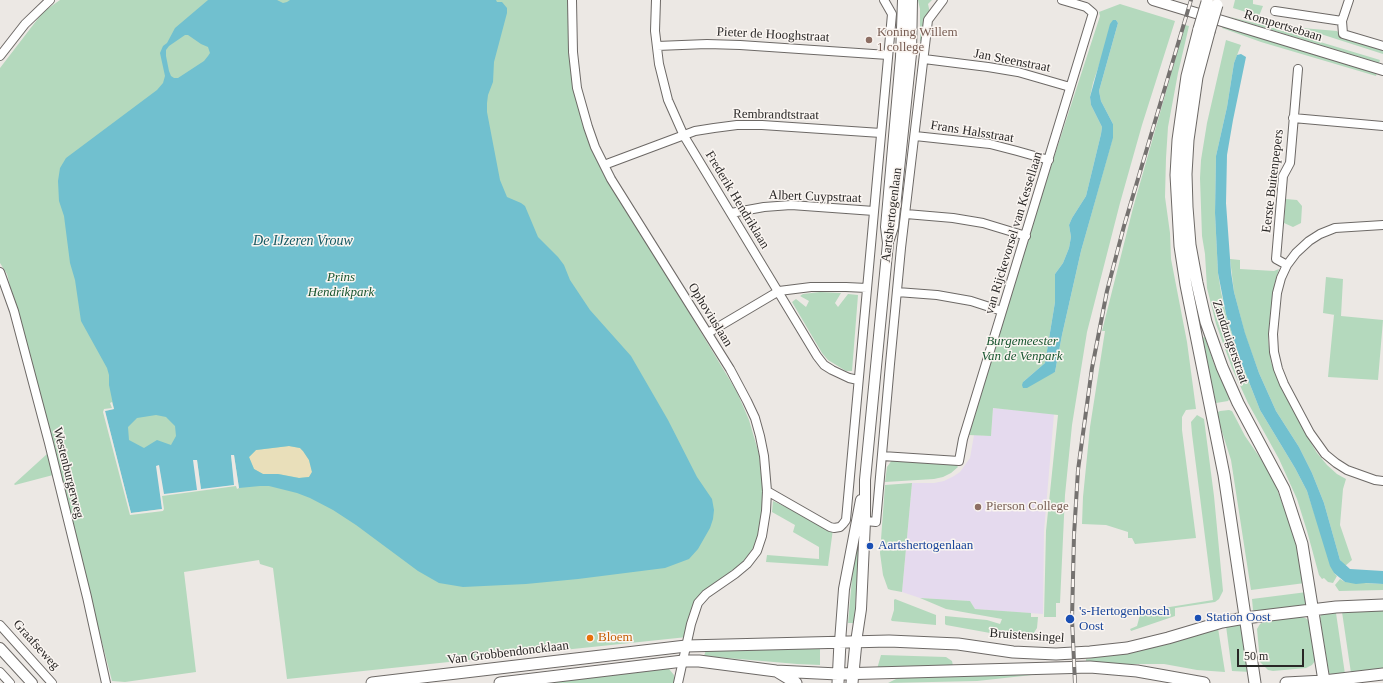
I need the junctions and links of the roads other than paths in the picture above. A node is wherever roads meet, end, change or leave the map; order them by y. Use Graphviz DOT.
graph roads {
  1 [pos="50,0"];
  2 [pos="572,0"];
  3 [pos="656,0"];
  4 [pos="884,0"];
  5 [pos="903,0"];
  6 [pos="912,0"];
  7 [pos="943,0"];
  8 [pos="1062,0"];
  9 [pos="1153,0"];
  10 [pos="1349,0"];
  11 [pos="1213,2"];
  12 [pos="1275,11"];
  13 [pos="1342,21"];
  14 [pos="1204,30"];
  15 [pos="657,46"];
  16 [pos="1383,46"];
  17 [pos="888,55"];
  18 [pos="0,56"];
  19 [pos="924,59"];
  20 [pos="1298,69"];
  21 [pos="1383,70"];
  22 [pos="1070,87"];
  23 [pos="906,105"];
  24 [pos="917,118"];
  25 [pos="1294,118"];
  26 [pos="1383,126"];
  27 [pos="882,133"];
  28 [pos="684,136"];
  29 [pos="915,136"];
  30 [pos="1049,160"];
  31 [pos="604,165"];
  32 [pos="874,211"];
  33 [pos="731,213"];
  34 [pos="906,214"];
  35 [pos="1383,225"];
  36 [pos="1026,236"];
  37 [pos="888,243"];
  38 [pos="1287,265"];
  39 [pos="0,272"];
  40 [pos="867,288"];
  41 [pos="779,291"];
  42 [pos="897,292"];
  43 [pos="1002,311"];
  44 [pos="708,333"];
  45 [pos="858,380"];
  46 [pos="882,456"];
  47 [pos="865,480"];
  48 [pos="1383,481"];
  49 [pos="767,491"];
  50 [pos="865,521"];
  51 [pos="1383,605"];
  52 [pos="1314,610"];
  53 [pos="1245,618"];
  54 [pos="0,625"];
  55 [pos="840,642"];
  56 [pos="856,642"];
  57 [pos="686,646"];
  58 [pos="0,648"];
  59 [pos="683,661"];
  60 [pos="776,671"];
  61 [pos="0,672"];
  62 [pos="894,673"];
  63 [pos="1383,674"];
  64 [pos="838,679"];
  65 [pos="853,679"];
  66 [pos="1324,682"];
  67 [pos="10,683"];
  68 [pos="32,683"];
  69 [pos="52,683"];
  70 [pos="106,683"];
  71 [pos="372,683"];
  72 [pos="500,683"];
  73 [pos="678,683"];
  74 [pos="796,683"];
  75 [pos="881,683"];
  76 [pos="1204,683"];
  77 [pos="1255,683"];
  78 [pos="1286,683"];
  1 -- 18 [label="street"];
  2 -- 31 [label="street, Ophoviuslaan"];
  3 -- 15 [label="street, Frederik Hendriklaan"];
  4 -- 17 [label="street, Aartshertogenlaan"];
  5 -- 37 [label="street, Aartshertogenlaan"];
  6 -- 23 [label="street, Aartshertogenlaan"];
  7 -- 19 [label="street, Aartshertogenlaan"];
  8 -- 22 [label="street, van Rijckevorsel van Kessellaan"];
  9 -- 21 [label="street, Rompertsebaan"];
  10 -- 13 [label="street"];
  11 -- 14 [label="main road, Zandzuigerstraat, bridge"];
  12 -- 13 [label="street, Rompertsebaan"];
  13 -- 16 [label="street, Rompertsebaan"];
  14 -- 52 [label="main road, Zandzuigerstraat"];
  14 -- 53 [label="main road, Zandzuigerstraat"];
  15 -- 17 [label="street, Pieter de Hooghstraat"];
  15 -- 28 [label="street, Frederik Hendriklaan"];
  17 -- 27 [label="street, Aartshertogenlaan"];
  19 -- 22 [label="street, Jan Steenstraat"];
  19 -- 24 [label="street, Aartshertogenlaan"];
  20 -- 25 [label="street, Eerste Buitenpepers"];
  22 -- 30 [label="street, van Rijckevorsel van Kessellaan"];
  23 -- 24 [label="street"];
  23 -- 37 [label="street, Aartshertogenlaan"];
  24 -- 29 [label="street, Aartshertogenlaan"];
  25 -- 26 [label="street, Eerste Buitenpepers"];
  25 -- 38 [label="street, Eerste Buitenpepers"];
  27 -- 28 [label="street, Rembrandtstraat"];
  27 -- 32 [label="street, Aartshertogenlaan"];
  28 -- 31 [label="street, Rembrandtstraat"];
  28 -- 33 [label="street, Frederik Hendriklaan"];
  29 -- 30 [label="street, Frans Halsstraat"];
  29 -- 34 [label="street, Aartshertogenlaan"];
  30 -- 36 [label="street, van Rijckevorsel van Kessellaan"];
  31 -- 44 [label="street, Ophoviuslaan"];
  32 -- 33 [label="street, Albert Cuypstraat"];
  32 -- 40 [label="street, Aartshertogenlaan"];
  33 -- 41 [label="street, Frederik Hendriklaan"];
  34 -- 36 [label="street"];
  34 -- 42 [label="street, Aartshertogenlaan"];
  35 -- 38 [label="street"];
  36 -- 43 [label="street, van Rijckevorsel van Kessellaan"];
  37 -- 47 [label="street, Aartshertogenlaan"];
  38 -- 48 [label="street"];
  39 -- 70 [label="street, Westenburgerweg"];
  40 -- 41 [label="street"];
  40 -- 45 [label="street, Aartshertogenlaan"];
  41 -- 44 [label="street"];
  41 -- 45 [label="street, Frederik Hendriklaan"];
  42 -- 43 [label="street"];
  42 -- 46 [label="street, Aartshertogenlaan"];
  43 -- 46 [label="street, van Rijckevorsel van Kessellaan"];
  44 -- 49 [label="street, Ophoviuslaan"];
  45 -- 49 [label="street, Aartshertogenlaan"];
  46 -- 50 [label="street, Aartshertogenlaan"];
  47 -- 50 [label="street, Aartshertogenlaan"];
  47 -- 55 [label="street, Aartshertogenlaan"];
  49 -- 57 [label="street, Ophoviuslaan"];
  50 -- 56 [label="street, Aartshertogenlaan"];
  51 -- 52 [label="main road, Bruistensingel"];
  52 -- 53 [label="main road, Bruistensingel"];
  52 -- 66 [label="main road, Zandzuigerstraat"];
  53 -- 56 [label="main road, Bruistensingel"];
  53 -- 77 [label="main road, Zandzuigerstraat"];
  54 -- 69 [label="street, Graafseweg"];
  55 -- 56 [label="main road, Bruistensingel"];
  55 -- 57 [label="main road, Van Grobbendoncklaan"];
  55 -- 64 [label="main road"];
  56 -- 65 [label="main road"];
  57 -- 59 [label="street, Ophoviuslaan"];
  57 -- 71 [label="main road, Van Grobbendoncklaan"];
  58 -- 68 [label="street"];
  59 -- 60 [label="main road"];
  59 -- 72 [label="main road"];
  59 -- 73 [label="street, Ophoviuslaan"];
  60 -- 64 [label="main road"];
  60 -- 74 [label="main road"];
  61 -- 67 [label="street"];
  62 -- 65 [label="main road"];
  62 -- 75 [label="main road"];
  62 -- 76 [label="main road"];
  63 -- 66 [label="main road"];
  64 -- 65 [label="main road"];
  66 -- 78 [label="main road"];
}
